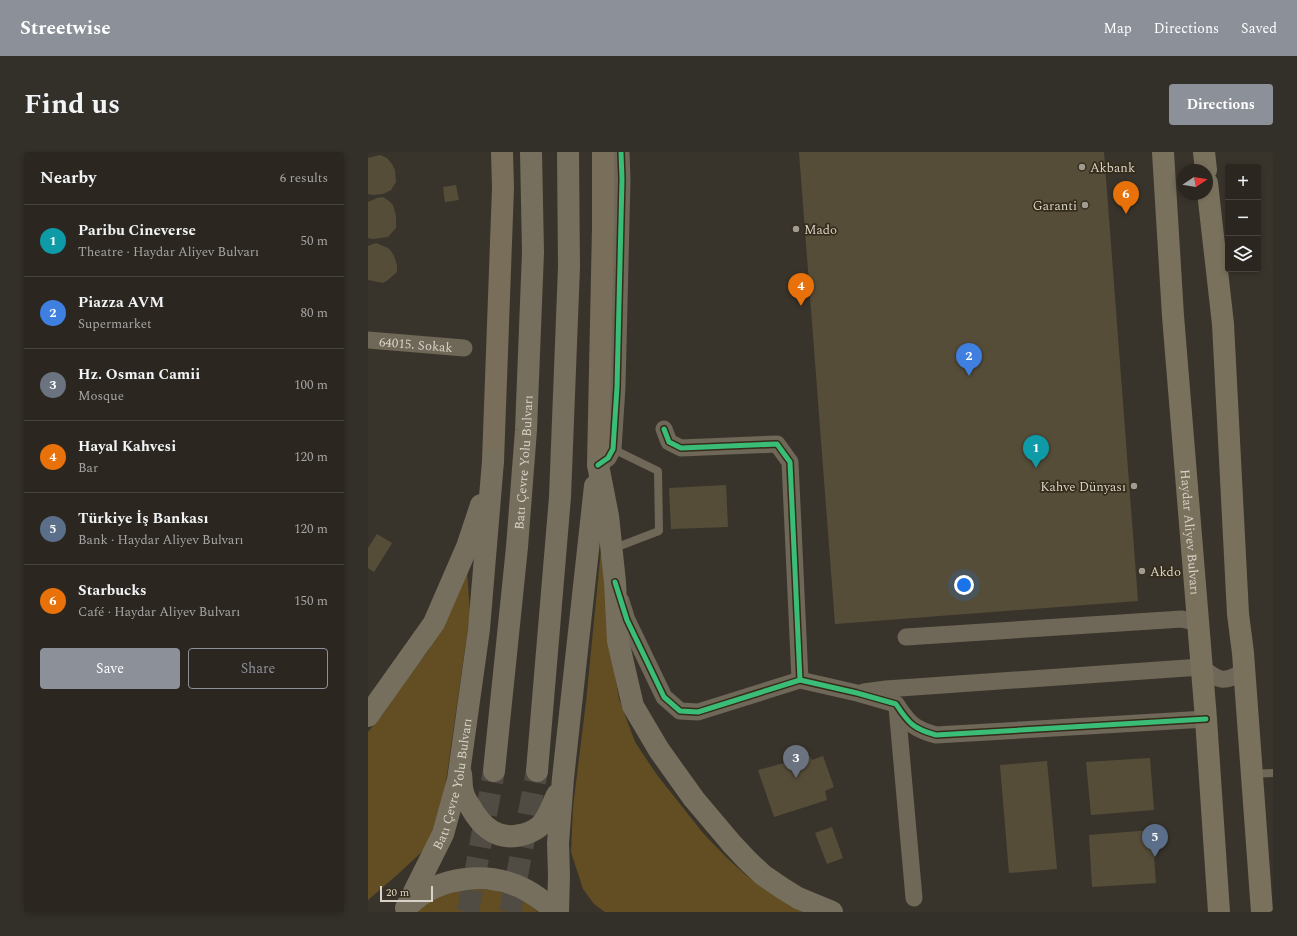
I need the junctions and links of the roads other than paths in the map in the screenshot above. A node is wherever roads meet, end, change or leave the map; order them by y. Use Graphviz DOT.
graph roads {
  1 [pos="502,152"];
  2 [pos="531,152"];
  3 [pos="568,152"];
  4 [pos="603,152"];
  5 [pos="621,152"];
  6 [pos="1163,152"];
  7 [pos="1204,152"];
  8 [pos="1205,164"];
  9 [pos="1209,200"];
  10 [pos="368,340"];
  11 [pos="464,348"];
  12 [pos="664,429"];
  13 [pos="613,449"];
  14 [pos="493,462"];
  15 [pos="598,465"];
  16 [pos="612,550"];
  17 [pos="614,582"];
  18 [pos="1198,623"];
  19 [pos="906,638"];
  20 [pos="1202,666"];
  21 [pos="1244,671"];
  22 [pos="800,680"];
  23 [pos="857,693"];
  24 [pos="896,704"];
  25 [pos="368,716"];
  26 [pos="1206,719"];
  27 [pos="460,760"];
  28 [pos="494,771"];
  29 [pos="537,771"];
  30 [pos="1273,773"];
  31 [pos="1252,774"];
  32 [pos="563,778"];
  33 [pos="914,898"];
  34 [pos="404,910"];
  35 [pos="557,912"];
  36 [pos="832,912"];
  37 [pos="1219,912"];
  38 [pos="1262,912"];
  1 -- 14 [label="main road"];
  2 -- 28 [label="highway, Batı Çevre Yolu Bulvarı"];
  3 -- 29 [label="highway"];
  4 -- 15 [label="main road"];
  5 -- 13 [label="street"];
  6 -- 18 [label="main road, Haydar Aliyev Bulvarı"];
  7 -- 8 [label="main road"];
  9 -- 21 [label="main road"];
  10 -- 11 [label="street, 64015. Sokak"];
  12 -- 22 [label="street"];
  13 -- 15 [label="street"];
  13 -- 16 [label="lane"];
  14 -- 25 [label="highway"];
  14 -- 27 [label="highway, Batı Çevre Yolu Bulvarı"];
  15 -- 16 [label="highway"];
  15 -- 32 [label="highway"];
  16 -- 17 [label="highway"];
  17 -- 22 [label="street"];
  17 -- 36 [label="highway"];
  18 -- 19 [label="street"];
  18 -- 20 [label="main road, Haydar Aliyev Bulvarı"];
  20 -- 21 [label="street"];
  20 -- 23 [label="street"];
  20 -- 26 [label="main road, Haydar Aliyev Bulvarı"];
  21 -- 31 [label="main road"];
  22 -- 23 [label="street"];
  23 -- 24 [label="street"];
  24 -- 26 [label="street"];
  24 -- 33 [label="street"];
  26 -- 37 [label="main road, Haydar Aliyev Bulvarı"];
  27 -- 32 [label="highway"];
  27 -- 34 [label="highway, Batı Çevre Yolu Bulvarı"];
  30 -- 31 [label="lane"];
  31 -- 38 [label="main road"];
  32 -- 35 [label="highway"];
  34 -- 35 [label="highway"];
}
